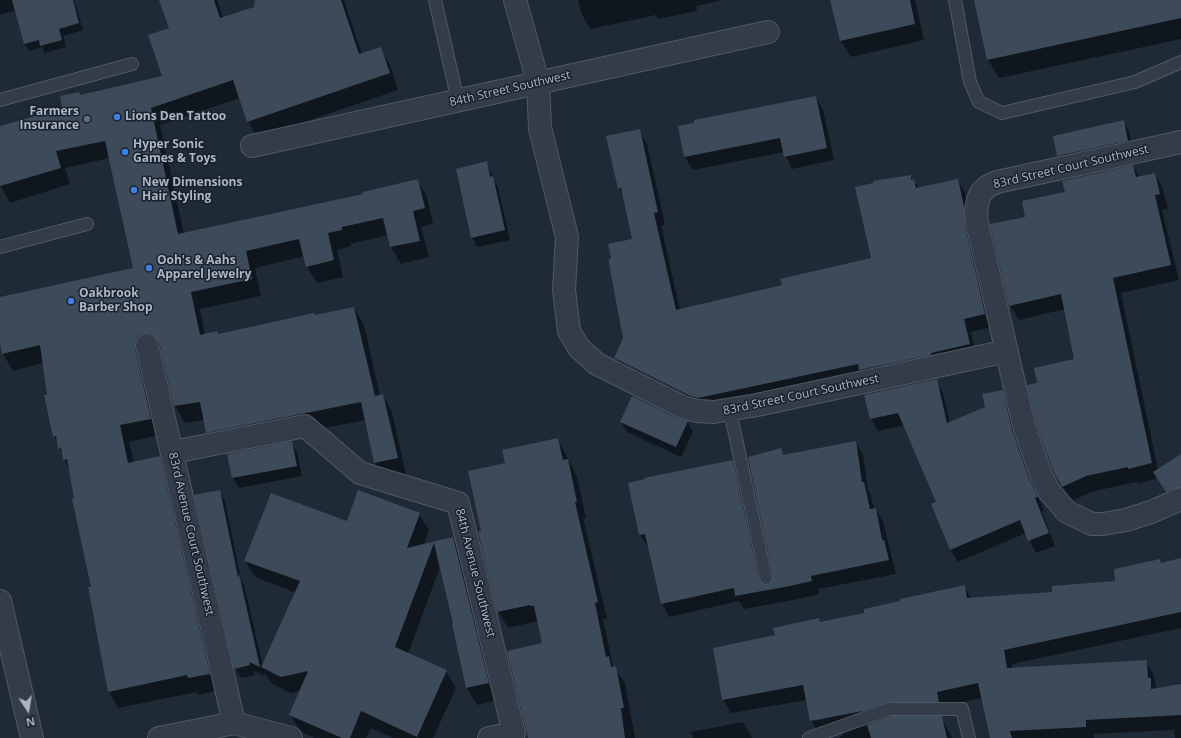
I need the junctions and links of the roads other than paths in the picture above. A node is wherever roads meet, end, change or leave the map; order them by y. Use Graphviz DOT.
graph roads {
  1 [pos="435,0"];
  2 [pos="515,0"];
  3 [pos="955,0"];
  4 [pos="768,32"];
  5 [pos="1181,62"];
  6 [pos="132,64"];
  7 [pos="538,82"];
  8 [pos="0,100"];
  9 [pos="458,101"];
  10 [pos="1181,142"];
  11 [pos="252,146"];
  12 [pos="87,224"];
  13 [pos="0,247"];
  14 [pos="147,345"];
  15 [pos="1007,351"];
  16 [pos="730,411"];
  17 [pos="173,452"];
  18 [pos="1181,499"];
  19 [pos="766,578"];
  20 [pos="0,601"];
  21 [pos="234,723"];
  22 [pos="32,738"];
  23 [pos="159,738"];
  24 [pos="291,738"];
  25 [pos="490,738"];
  26 [pos="809,738"];
  27 [pos="969,738"];
  1 -- 9 [label="lane"];
  2 -- 7 [label="street, 83rd Street Court Southwest"];
  3 -- 5 [label="lane"];
  4 -- 7 [label="street, 84th Street Southwest"];
  6 -- 8 [label="lane"];
  7 -- 9 [label="street, 84th Street Southwest"];
  7 -- 16 [label="street, 83rd Street Court Southwest"];
  9 -- 11 [label="street, 84th Street Southwest"];
  10 -- 15 [label="street, 83rd Street Court Southwest"];
  12 -- 13 [label="lane"];
  14 -- 17 [label="street, 83rd Avenue Court Southwest"];
  15 -- 16 [label="street, 83rd Street Court Southwest"];
  15 -- 18 [label="street, 83rd Street Court Southwest"];
  16 -- 19 [label="lane"];
  17 -- 21 [label="street, 83rd Avenue Court Southwest"];
  17 -- 25 [label="street, 84th Avenue Southwest"];
  20 -- 22 [label="street"];
  21 -- 23 [label="street"];
  21 -- 24 [label="street"];
  26 -- 27 [label="lane"];
}
